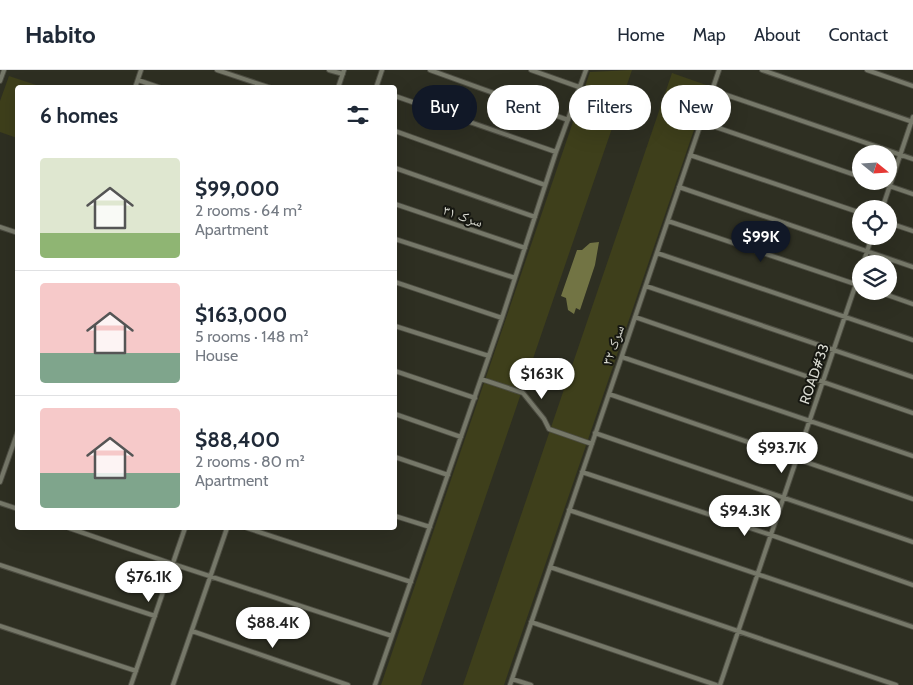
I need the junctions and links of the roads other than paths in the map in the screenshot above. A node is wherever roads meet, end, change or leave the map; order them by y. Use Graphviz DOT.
graph roads {
  1 [pos="4,70"];
  2 [pos="141,70"];
  3 [pos="217,70"];
  4 [pos="329,70"];
  5 [pos="382,70"];
  6 [pos="430,70"];
  7 [pos="531,70"];
  8 [pos="586,70"];
  9 [pos="719,70"];
  10 [pos="762,70"];
  11 [pos="867,70"];
  12 [pos="343,72"];
  13 [pos="138,80"];
  14 [pos="0,81"];
  15 [pos="136,85"];
  16 [pos="153,85"];
  17 [pos="262,85"];
  18 [pos="339,85"];
  19 [pos="377,85"];
  20 [pos="574,85"];
  21 [pos="581,85"];
  22 [pos="714,85"];
  23 [pos="913,86"];
  24 [pos="731,96"];
  25 [pos="397,97"];
  26 [pos="568,120"];
  27 [pos="912,120"];
  28 [pos="698,130"];
  29 [pos="725,130"];
  30 [pos="397,132"];
  31 [pos="556,152"];
  32 [pos="900,154"];
  33 [pos="690,155"];
  34 [pos="913,158"];
  35 [pos="898,160"];
  36 [pos="397,169"];
  37 [pos="852,173"];
  38 [pos="545,184"];
  39 [pos="679,188"];
  40 [pos="898,189"];
  41 [pos="913,194"];
  42 [pos="397,205"];
  43 [pos="852,210"];
  44 [pos="535,217"];
  45 [pos="668,221"];
  46 [pos="897,226"];
  47 [pos="0,227"];
  48 [pos="913,231"];
  49 [pos="15,232"];
  50 [pos="397,240"];
  51 [pos="869,245"];
  52 [pos="524,248"];
  53 [pos="867,252"];
  54 [pos="657,253"];
  55 [pos="866,255"];
  56 [pos="913,267"];
  57 [pos="515,278"];
  58 [pos="397,283"];
  59 [pos="852,283"];
  60 [pos="646,286"];
  61 [pos="852,296"];
  62 [pos="897,298"];
  63 [pos="913,304"];
  64 [pos="845,316"];
  65 [pos="635,317"];
  66 [pos="502,318"];
  67 [pos="397,327"];
  68 [pos="913,340"];
  69 [pos="834,350"];
  70 [pos="489,356"];
  71 [pos="622,356"];
  72 [pos="397,371"];
  73 [pos="913,377"];
  74 [pos="481,379"];
  75 [pos="823,383"];
  76 [pos="609,394"];
  77 [pos="474,398"];
  78 [pos="913,413"];
  79 [pos="397,415"];
  80 [pos="810,421"];
  81 [pos="596,433"];
  82 [pos="461,437"];
  83 [pos="15,438"];
  84 [pos="592,444"];
  85 [pos="12,445"];
  86 [pos="15,446"];
  87 [pos="913,456"];
  88 [pos="397,458"];
  89 [pos="797,459"];
  90 [pos="582,472"];
  91 [pos="448,475"];
  92 [pos="0,482"];
  93 [pos="784,498"];
  94 [pos="913,499"];
  95 [pos="0,503"];
  96 [pos="15,508"];
  97 [pos="569,510"];
  98 [pos="397,517"];
  99 [pos="430,527"];
  100 [pos="75,530"];
  101 [pos="184,530"];
  102 [pos="226,530"];
  103 [pos="253,530"];
  104 [pos="771,535"];
  105 [pos="913,542"];
  106 [pos="173,564"];
  107 [pos="0,565"];
  108 [pos="550,566"];
  109 [pos="757,575"];
  110 [pos="210,576"];
  111 [pos="411,582"];
  112 [pos="913,585"];
  113 [pos="155,616"];
  114 [pos="531,622"];
  115 [pos="0,626"];
  116 [pos="913,627"];
  117 [pos="738,630"];
  118 [pos="192,631"];
  119 [pos="392,636"];
  120 [pos="136,671"];
  121 [pos="512,679"];
  122 [pos="131,685"];
  123 [pos="173,685"];
  124 [pos="348,685"];
  125 [pos="375,685"];
  126 [pos="510,685"];
  127 [pos="531,685"];
  128 [pos="716,685"];
  129 [pos="720,685"];
  130 [pos="896,685"];
  1 -- 14 [label="street"];
  2 -- 13 [label="street"];
  3 -- 17 [label="street"];
  4 -- 12 [label="street"];
  5 -- 19 [label="street"];
  6 -- 26 [label="street"];
  7 -- 20 [label="street"];
  8 -- 21 [label="street"];
  9 -- 22 [label="street, سرک ۳۲"];
  10 -- 27 [label="street"];
  11 -- 23 [label="street"];
  12 -- 18 [label="street"];
  13 -- 15 [label="street"];
  13 -- 16 [label="street"];
  24 -- 32 [label="street"];
  25 -- 31 [label="street"];
  26 -- 31 [label="street"];
  27 -- 32 [label="street"];
  28 -- 33 [label="street, سرک ۳۲"];
  29 -- 37 [label="street"];
  30 -- 38 [label="street"];
  31 -- 38 [label="street"];
  32 -- 34 [label="street"];
  32 -- 35 [label="street"];
  33 -- 39 [label="street, سرک ۳۲"];
  33 -- 43 [label="street"];
  36 -- 44 [label="street"];
  38 -- 44 [label="street"];
  39 -- 45 [label="street, سرک ۳۲"];
  39 -- 53 [label="street"];
  40 -- 41 [label="street"];
  42 -- 52 [label="street, سرک ۳۱"];
  44 -- 52 [label="street"];
  45 -- 54 [label="street, سرک ۳۲"];
  45 -- 59 [label="street"];
  46 -- 48 [label="street"];
  47 -- 49 [label="street"];
  50 -- 57 [label="street"];
  51 -- 53 [label="street"];
  52 -- 57 [label="street"];
  53 -- 55 [label="street"];
  53 -- 56 [label="street"];
  54 -- 60 [label="street, سرک ۳۲"];
  54 -- 64 [label="street"];
  57 -- 66 [label="street"];
  58 -- 66 [label="street"];
  60 -- 65 [label="street, سرک ۳۲"];
  60 -- 69 [label="street"];
  61 -- 64 [label="street, ROAD#33"];
  62 -- 63 [label="street"];
  64 -- 68 [label="street"];
  64 -- 69 [label="street, ROAD#33"];
  65 -- 71 [label="street, سرک ۳۲"];
  65 -- 75 [label="street"];
  66 -- 70 [label="street"];
  67 -- 70 [label="street"];
  69 -- 73 [label="street"];
  69 -- 75 [label="street, ROAD#33"];
  70 -- 74 [label="street"];
  71 -- 76 [label="street, سرک ۳۲"];
  71 -- 80 [label="street"];
  72 -- 77 [label="street"];
  74 -- 77 [label="street"];
  74 -- 84 [label="street"];
  75 -- 78 [label="street"];
  75 -- 80 [label="street, ROAD#33"];
  76 -- 81 [label="street, سرک ۳۲"];
  76 -- 89 [label="street"];
  77 -- 82 [label="street"];
  79 -- 82 [label="street"];
  80 -- 87 [label="street"];
  80 -- 89 [label="street, ROAD#33"];
  81 -- 84 [label="street, سرک ۳۲"];
  81 -- 93 [label="street"];
  82 -- 91 [label="street"];
  83 -- 85 [label="street"];
  84 -- 90 [label="street, سرک ۳۲"];
  85 -- 86 [label="street"];
  85 -- 92 [label="street"];
  88 -- 91 [label="street"];
  89 -- 93 [label="street, ROAD#33"];
  89 -- 94 [label="street"];
  90 -- 97 [label="street, سرک ۳۲"];
  90 -- 104 [label="street"];
  91 -- 99 [label="street"];
  93 -- 104 [label="street, ROAD#33"];
  93 -- 105 [label="street"];
  95 -- 96 [label="street"];
  97 -- 108 [label="street, سرک ۳۲"];
  97 -- 109 [label="street"];
  98 -- 99 [label="street"];
  99 -- 111 [label="street"];
  100 -- 106 [label="street"];
  101 -- 106 [label="street"];
  102 -- 110 [label="street"];
  103 -- 111 [label="street"];
  104 -- 109 [label="street, ROAD#33"];
  104 -- 112 [label="street"];
  106 -- 110 [label="street"];
  106 -- 113 [label="street"];
  107 -- 113 [label="street"];
  108 -- 114 [label="street, سرک ۳۲"];
  108 -- 117 [label="street"];
  109 -- 116 [label="street"];
  109 -- 117 [label="street, ROAD#33"];
  110 -- 118 [label="street"];
  110 -- 119 [label="street"];
  111 -- 119 [label="street"];
  113 -- 120 [label="street"];
  114 -- 121 [label="street, سرک ۳۲"];
  114 -- 128 [label="street"];
  115 -- 120 [label="street"];
  117 -- 129 [label="street, ROAD#33"];
  117 -- 130 [label="street"];
  118 -- 123 [label="street"];
  118 -- 124 [label="street"];
  119 -- 125 [label="street"];
  120 -- 122 [label="street"];
  121 -- 126 [label="street, سرک ۳۲"];
  121 -- 127 [label="street"];
}
